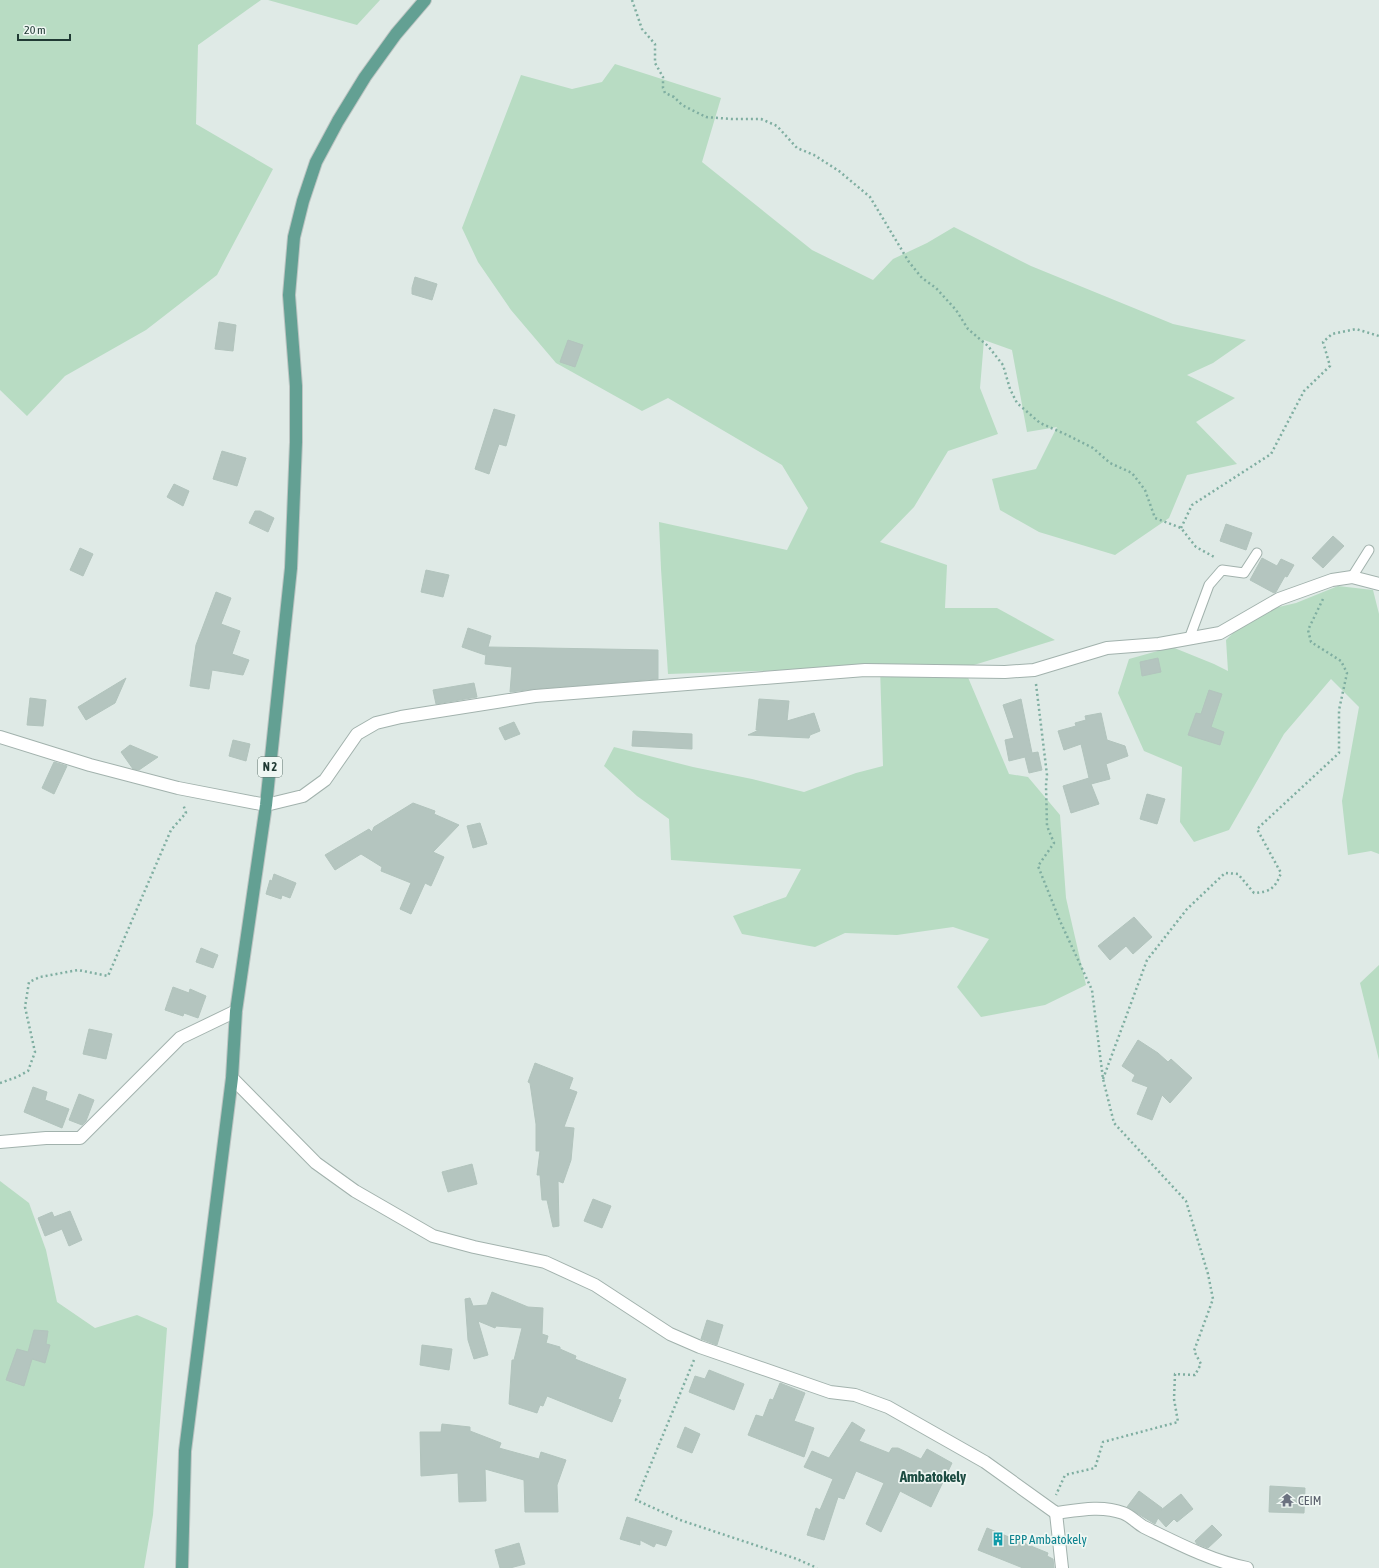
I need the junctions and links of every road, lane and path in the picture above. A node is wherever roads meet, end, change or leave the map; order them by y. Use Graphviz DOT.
graph roads {
  1 [pos="425,0"];
  2 [pos="632,0"];
  3 [pos="1379,336"];
  4 [pos="1181,528"];
  5 [pos="1369,550"];
  6 [pos="1257,553"];
  7 [pos="1217,559"];
  8 [pos="1352,578"];
  9 [pos="1332,580"];
  10 [pos="1379,584"];
  11 [pos="1189,639"];
  12 [pos="1034,670"];
  13 [pos="0,737"];
  14 [pos="178,788"];
  15 [pos="266,805"];
  16 [pos="236,1011"];
  17 [pos="232,1078"];
  18 [pos="1103,1079"];
  19 [pos="0,1083"];
  20 [pos="0,1142"];
  21 [pos="700,1347"];
  22 [pos="1056,1513"];
  23 [pos="181,1568"];
  24 [pos="817,1568"];
  25 [pos="1062,1568"];
  26 [pos="1247,1568"];
  1 -- 15 [label="main road, N 2"];
  2 -- 4 [label="path"];
  3 -- 4 [label="path"];
  4 -- 7 [label="path"];
  5 -- 8 [label="lane"];
  6 -- 11 [label="lane"];
  8 -- 9 [label="street"];
  8 -- 10 [label="street"];
  9 -- 11 [label="street"];
  9 -- 18 [label="path"];
  11 -- 12 [label="street"];
  12 -- 15 [label="street"];
  12 -- 18 [label="path"];
  13 -- 14 [label="street"];
  14 -- 15 [label="street"];
  14 -- 19 [label="path"];
  15 -- 16 [label="main road, N 2"];
  16 -- 17 [label="main road, N 2"];
  16 -- 20 [label="street"];
  17 -- 21 [label="street"];
  17 -- 23 [label="main road, N 2"];
  18 -- 22 [label="path"];
  21 -- 22 [label="street"];
  21 -- 24 [label="path"];
  22 -- 25 [label="street"];
  22 -- 26 [label="street"];
}
